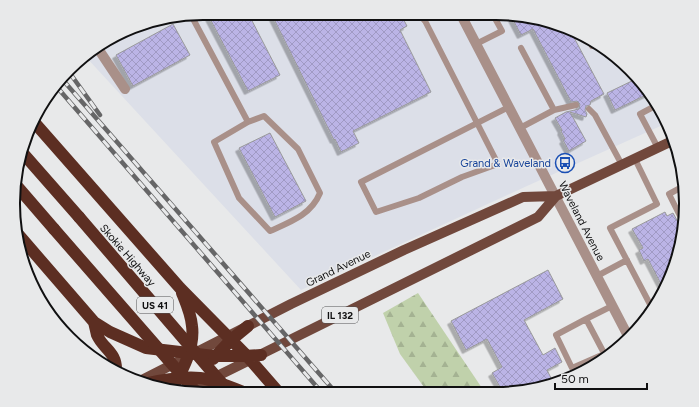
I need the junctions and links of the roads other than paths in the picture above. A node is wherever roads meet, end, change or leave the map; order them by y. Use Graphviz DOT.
graph roads {
  1 [pos="194,20"];
  2 [pos="424,20"];
  3 [pos="464,20"];
  4 [pos="496,20"];
  5 [pos="476,44"];
  6 [pos="520,48"];
  7 [pos="100,52"];
  8 [pos="125,89"];
  9 [pos="576,105"];
  10 [pos="509,107"];
  11 [pos="652,108"];
  12 [pos="554,110"];
  13 [pos="589,110"];
  14 [pos="248,122"];
  15 [pos="477,124"];
  16 [pos="37,126"];
  17 [pos="520,128"];
  18 [pos="668,143"];
  19 [pos="658,148"];
  20 [pos="26,157"];
  21 [pos="635,159"];
  22 [pos="622,165"];
  23 [pos="679,189"];
  24 [pos="20,191"];
  25 [pos="556,196"];
  26 [pos="679,214"];
  27 [pos="24,240"];
  28 [pos="627,260"];
  29 [pos="597,276"];
  30 [pos="180,288"];
  31 [pos="649,303"];
  32 [pos="612,306"];
  33 [pos="586,319"];
  34 [pos="94,322"];
  35 [pos="248,326"];
  36 [pos="626,332"];
  37 [pos="230,338"];
  38 [pos="603,352"];
  39 [pos="190,355"];
  40 [pos="214,356"];
  41 [pos="253,357"];
  42 [pos="587,362"];
  43 [pos="116,364"];
  44 [pos="147,378"];
  45 [pos="178,378"];
  46 [pos="159,381"];
  47 [pos="175,384"];
  48 [pos="200,386"];
  49 [pos="225,387"];
  50 [pos="231,387"];
  51 [pos="275,387"];
  1 -- 14 [label="lane"];
  2 -- 15 [label="lane"];
  3 -- 5 [label="street, Waveland Avenue"];
  4 -- 5 [label="lane"];
  5 -- 10 [label="street, Waveland Avenue"];
  6 -- 12 [label="lane"];
  7 -- 8 [label="street"];
  9 -- 12 [label="lane"];
  10 -- 15 [label="lane"];
  10 -- 17 [label="street, Waveland Avenue"];
  11 -- 19 [label="lane"];
  12 -- 17 [label="lane"];
  13 -- 22 [label="lane"];
  14 -- 14 [label="lane"];
  15 -- 15 [label="lane"];
  16 -- 30 [label="highway"];
  17 -- 25 [label="street, Waveland Avenue"];
  18 -- 19 [label="main road, Grand Avenue / IL 132"];
  19 -- 21 [label="main road, Grand Avenue / IL 132"];
  20 -- 49 [label="highway, Skokie Highway / US 41, bridge"];
  21 -- 22 [label="main road, Grand Avenue / IL 132"];
  21 -- 28 [label="lane"];
  22 -- 25 [label="main road, Grand Avenue / IL 132"];
  23 -- 26 [label="lane"];
  24 -- 48 [label="highway, US 41, bridge"];
  25 -- 29 [label="street, Waveland Avenue"];
  25 -- 35 [label="main road, Grand Avenue / IL 132"];
  25 -- 41 [label="main road, Grand Avenue / IL 132"];
  27 -- 34 [label="highway"];
  28 -- 29 [label="lane"];
  28 -- 31 [label="lane"];
  29 -- 32 [label="street, Waveland Avenue"];
  30 -- 37 [label="highway"];
  30 -- 39 [label="highway"];
  32 -- 33 [label="lane"];
  32 -- 36 [label="street, Waveland Avenue"];
  33 -- 38 [label="lane"];
  33 -- 42 [label="lane"];
  34 -- 39 [label="highway"];
  34 -- 43 [label="highway"];
  35 -- 37 [label="highway"];
  37 -- 39 [label="main road"];
  37 -- 40 [label="highway"];
  37 -- 41 [label="highway"];
  39 -- 40 [label="highway"];
  39 -- 44 [label="main road"];
  39 -- 45 [label="highway"];
  40 -- 41 [label="highway"];
  40 -- 48 [label="highway"];
  41 -- 48 [label="main road, Grand Avenue / IL 132"];
  41 -- 51 [label="highway"];
  45 -- 46 [label="highway"];
  45 -- 47 [label="highway"];
  45 -- 48 [label="highway"];
  48 -- 50 [label="highway"];
}
